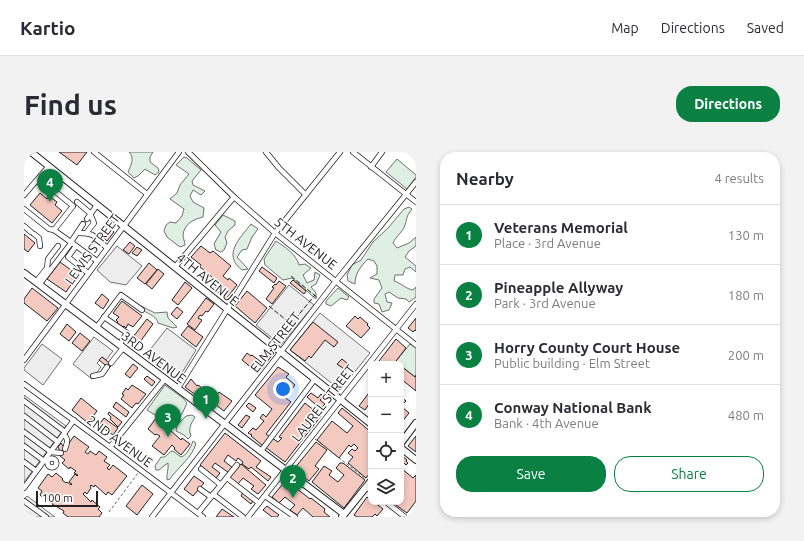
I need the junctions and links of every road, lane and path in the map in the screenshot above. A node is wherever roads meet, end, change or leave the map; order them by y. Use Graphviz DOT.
graph roads {
  1 [pos="31,152"];
  2 [pos="94,152"];
  3 [pos="179,152"];
  4 [pos="188,152"];
  5 [pos="266,152"];
  6 [pos="340,152"];
  7 [pos="353,152"];
  8 [pos="382,152"];
  9 [pos="49,166"];
  10 [pos="371,167"];
  11 [pos="39,178"];
  12 [pos="416,182"];
  13 [pos="83,193"];
  14 [pos="147,194"];
  15 [pos="406,194"];
  16 [pos="24,195"];
  17 [pos="306,195"];
  18 [pos="234,197"];
  19 [pos="77,202"];
  20 [pos="416,202"];
  21 [pos="97,204"];
  22 [pos="73,206"];
  23 [pos="24,210"];
  24 [pos="90,214"];
  25 [pos="86,219"];
  26 [pos="83,224"];
  27 [pos="123,225"];
  28 [pos="24,226"];
  29 [pos="54,230"];
  30 [pos="87,232"];
  31 [pos="77,233"];
  32 [pos="275,234"];
  33 [pos="71,242"];
  34 [pos="40,246"];
  35 [pos="58,246"];
  36 [pos="76,246"];
  37 [pos="107,248"];
  38 [pos="97,261"];
  39 [pos="175,267"];
  40 [pos="24,273"];
  41 [pos="88,273"];
  42 [pos="336,281"];
  43 [pos="38,284"];
  44 [pos="65,304"];
  45 [pos="416,304"];
  46 [pos="228,309"];
  47 [pos="142,310"];
  48 [pos="104,317"];
  49 [pos="96,328"];
  50 [pos="396,329"];
  51 [pos="416,345"];
  52 [pos="121,346"];
  53 [pos="281,352"];
  54 [pos="24,360"];
  55 [pos="93,376"];
  56 [pos="165,379"];
  57 [pos="315,379"];
  58 [pos="24,384"];
  59 [pos="178,388"];
  60 [pos="340,399"];
  61 [pos="24,401"];
  62 [pos="24,416"];
  63 [pos="74,420"];
  64 [pos="368,422"];
  65 [pos="416,423"];
  66 [pos="225,424"];
  67 [pos="24,432"];
  68 [pos="65,433"];
  69 [pos="311,436"];
  70 [pos="404,439"];
  71 [pos="58,442"];
  72 [pos="24,446"];
  73 [pos="110,447"];
  74 [pos="404,450"];
  75 [pos="261,451"];
  76 [pos="51,452"];
  77 [pos="46,460"];
  78 [pos="416,460"];
  79 [pos="24,462"];
  80 [pos="236,465"];
  81 [pos="201,469"];
  82 [pos="285,470"];
  83 [pos="36,471"];
  84 [pos="138,472"];
  85 [pos="227,478"];
  86 [pos="368,479"];
  87 [pos="26,480"];
  88 [pos="221,485"];
  89 [pos="24,488"];
  90 [pos="200,489"];
  91 [pos="368,489"];
  92 [pos="172,492"];
  93 [pos="212,496"];
  94 [pos="265,496"];
  95 [pos="24,501"];
  96 [pos="259,503"];
  97 [pos="390,505"];
  98 [pos="109,512"];
  99 [pos="198,514"];
  100 [pos="344,516"];
  101 [pos="46,517"];
  102 [pos="152,517"];
  103 [pos="202,517"];
  104 [pos="243,517"];
  105 [pos="248,517"];
  106 [pos="295,517"];
  107 [pos="405,517"];
  1 -- 9 [label="main road, 4TH AVENUE"];
  2 -- 14 [label="street"];
  3 -- 14 [label="street, LEWIS STREET"];
  4 -- 18 [label="street, 5TH AVENUE"];
  5 -- 17 [label="street"];
  6 -- 17 [label="street"];
  7 -- 10 [label="street"];
  8 -- 10 [label="street"];
  9 -- 11 [label="street"];
  9 -- 13 [label="main road, 4TH AVENUE"];
  10 -- 15 [label="street"];
  11 -- 16 [label="street"];
  11 -- 22 [label="street"];
  12 -- 15 [label="street, ELM STREET"];
  13 -- 19 [label="street"];
  13 -- 21 [label="main road, 4TH AVENUE"];
  14 -- 27 [label="street, LEWIS STREET"];
  15 -- 20 [label="street"];
  15 -- 42 [label="street, ELM STREET"];
  17 -- 32 [label="street"];
  18 -- 32 [label="street, 5TH AVENUE"];
  18 -- 39 [label="street"];
  19 -- 22 [label="street"];
  19 -- 24 [label="street"];
  21 -- 24 [label="street"];
  21 -- 27 [label="main road, 4TH AVENUE"];
  22 -- 29 [label="street"];
  23 -- 29 [label="street"];
  24 -- 25 [label="street"];
  24 -- 30 [label="street"];
  26 -- 31 [label="street"];
  27 -- 37 [label="street, LEWIS STREET"];
  27 -- 39 [label="main road, 4TH AVENUE"];
  28 -- 34 [label="street"];
  29 -- 33 [label="street"];
  30 -- 31 [label="street"];
  30 -- 37 [label="street"];
  31 -- 33 [label="street"];
  32 -- 42 [label="street, 5TH AVENUE"];
  32 -- 46 [label="street"];
  33 -- 36 [label="street"];
  33 -- 43 [label="street"];
  35 -- 43 [label="street"];
  36 -- 38 [label="street"];
  36 -- 41 [label="street"];
  37 -- 38 [label="street, LEWIS STREET"];
  38 -- 41 [label="street, LEWIS STREET"];
  39 -- 46 [label="main road, 4TH AVENUE"];
  40 -- 43 [label="main road, 3RD AVENUE"];
  41 -- 44 [label="street, LEWIS STREET"];
  42 -- 50 [label="street, 5TH AVENUE"];
  42 -- 53 [label="street, ELM STREET"];
  43 -- 44 [label="main road, 3RD AVENUE"];
  44 -- 49 [label="main road, 3RD AVENUE"];
  44 -- 54 [label="street, LEWIS STREET"];
  45 -- 50 [label="street, LAUREL STREET"];
  46 -- 53 [label="main road, 4TH AVENUE"];
  46 -- 59 [label="street"];
  47 -- 48 [label="street"];
  48 -- 49 [label="street"];
  48 -- 52 [label="street"];
  49 -- 52 [label="main road, 3RD AVENUE"];
  50 -- 51 [label="street, 5TH AVENUE"];
  50 -- 60 [label="street, LAUREL STREET"];
  52 -- 55 [label="street"];
  52 -- 56 [label="main road, 3RD AVENUE"];
  53 -- 57 [label="main road, 4TH AVENUE"];
  53 -- 66 [label="street, ELM STREET"];
  56 -- 59 [label="main road, 3RD AVENUE"];
  56 -- 73 [label="street"];
  57 -- 60 [label="main road, 4TH AVENUE"];
  57 -- 75 [label="street"];
  58 -- 63 [label="street, 2ND AVENUE"];
  59 -- 66 [label="main road, 3RD AVENUE"];
  60 -- 64 [label="main road, 4TH AVENUE"];
  60 -- 69 [label="street, LAUREL STREET"];
  61 -- 68 [label="street"];
  62 -- 71 [label="street"];
  63 -- 68 [label="street"];
  63 -- 73 [label="street, 2ND AVENUE"];
  65 -- 70 [label="main road"];
  66 -- 75 [label="main road, 3RD AVENUE"];
  66 -- 92 [label="street, ELM STREET"];
  67 -- 76 [label="street"];
  68 -- 71 [label="street"];
  68 -- 76 [label="street"];
  69 -- 82 [label="street, LAUREL STREET"];
  69 -- 86 [label="path"];
  71 -- 76 [label="street"];
  72 -- 77 [label="street"];
  73 -- 92 [label="street, 2ND AVENUE"];
  74 -- 78 [label="main road"];
  75 -- 82 [label="main road, 3RD AVENUE"];
  76 -- 77 [label="street"];
  77 -- 83 [label="street"];
  79 -- 83 [label="street"];
  80 -- 85 [label="street"];
  81 -- 88 [label="street"];
  82 -- 94 [label="street, LAUREL STREET"];
  82 -- 100 [label="main road, 3RD AVENUE"];
  83 -- 87 [label="street"];
  84 -- 98 [label="path"];
  85 -- 88 [label="street"];
  85 -- 96 [label="street"];
  87 -- 89 [label="street"];
  88 -- 93 [label="street"];
  90 -- 93 [label="street"];
  91 -- 100 [label="main road"];
  92 -- 99 [label="street, 2ND AVENUE"];
  92 -- 102 [label="street, ELM STREET"];
  93 -- 99 [label="street"];
  93 -- 104 [label="street"];
  94 -- 96 [label="street, LAUREL STREET"];
  94 -- 106 [label="street"];
  95 -- 101 [label="street"];
  96 -- 105 [label="street, LAUREL STREET"];
  97 -- 107 [label="street"];
  99 -- 103 [label="street, 2ND AVENUE"];
}
